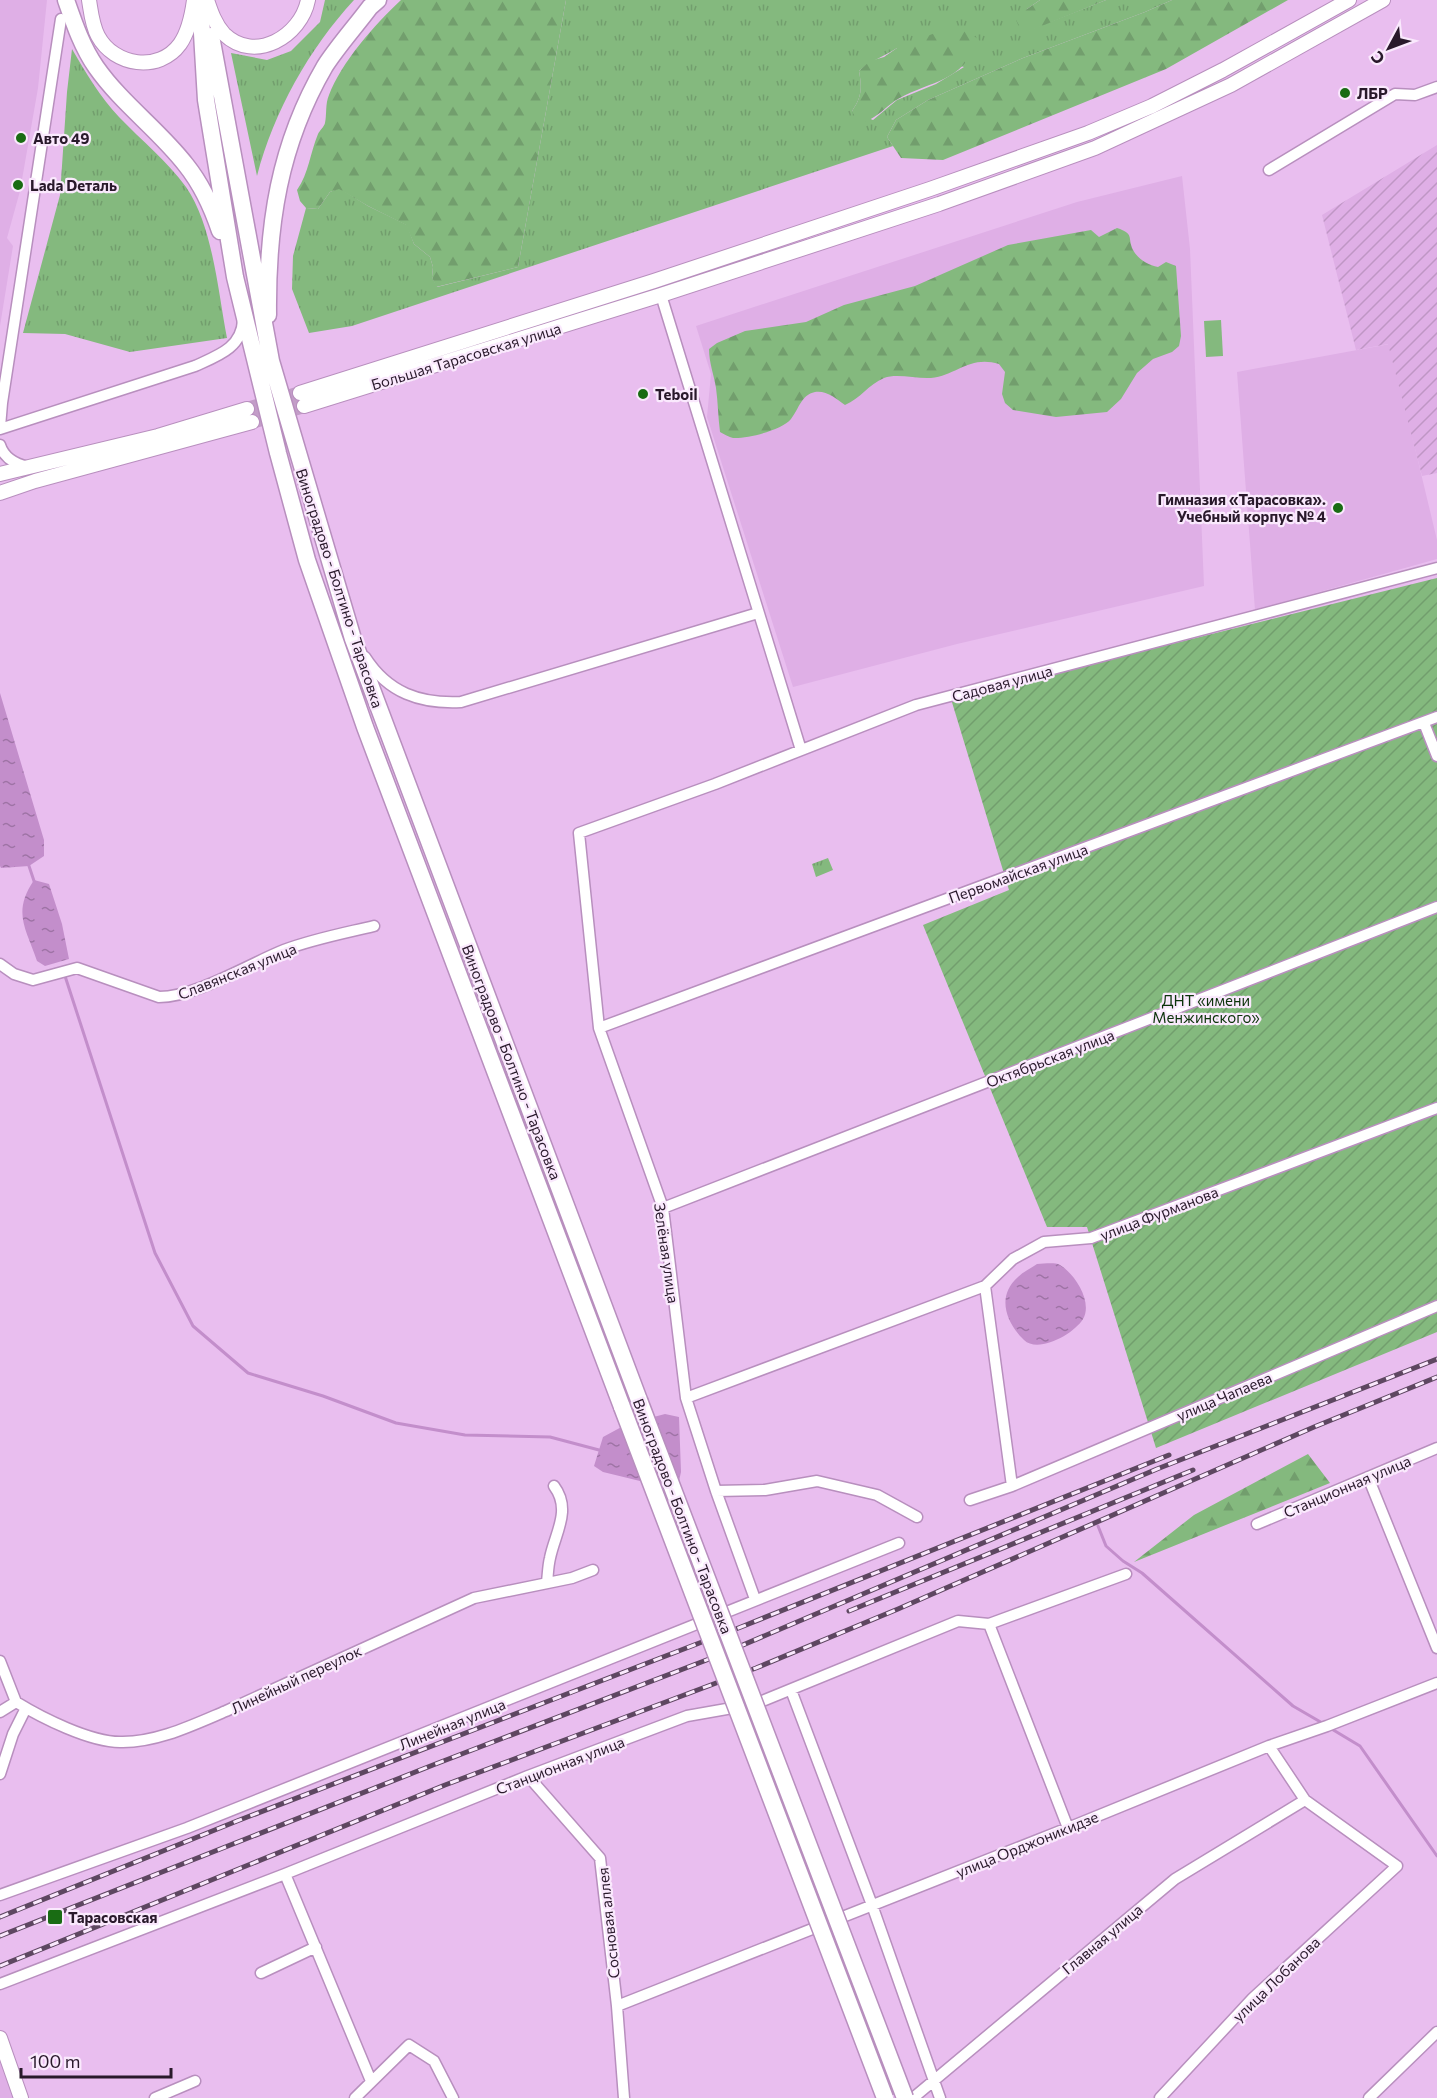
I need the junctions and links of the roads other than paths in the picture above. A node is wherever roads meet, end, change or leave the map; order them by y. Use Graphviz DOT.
graph roads {
  1 [pos="66,0"];
  2 [pos="89,0"];
  3 [pos="194,0"];
  4 [pos="204,0"];
  5 [pos="308,0"];
  6 [pos="378,0"];
  7 [pos="1349,0"];
  8 [pos="1383,0"];
  9 [pos="61,19"];
  10 [pos="1437,87"];
  11 [pos="1269,170"];
  12 [pos="235,277"];
  13 [pos="661,295"];
  14 [pos="244,314"];
  15 [pos="271,361"];
  16 [pos="0,428"];
  17 [pos="0,445"];
  18 [pos="28,467"];
  19 [pos="0,474"];
  20 [pos="0,493"];
  21 [pos="1437,568"];
  22 [pos="758,613"];
  23 [pos="353,639"];
  24 [pos="1437,717"];
  25 [pos="1424,723"];
  26 [pos="801,750"];
  27 [pos="1437,756"];
  28 [pos="579,834"];
  29 [pos="1437,907"];
  30 [pos="374,926"];
  31 [pos="0,964"];
  32 [pos="598,1028"];
  33 [pos="1437,1108"];
  34 [pos="663,1208"];
  35 [pos="985,1286"];
  36 [pos="1437,1306"];
  37 [pos="686,1398"];
  38 [pos="1437,1448"];
  39 [pos="1368,1477"];
  40 [pos="554,1486"];
  41 [pos="1012,1486"];
  42 [pos="716,1491"];
  43 [pos="970,1500"];
  44 [pos="916,1517"];
  45 [pos="1257,1524"];
  46 [pos="900,1543"];
  47 [pos="593,1569"];
  48 [pos="1126,1574"];
  49 [pos="546,1582"];
  50 [pos="755,1599"];
  51 [pos="989,1624"];
  52 [pos="1437,1648"];
  53 [pos="0,1661"];
  54 [pos="1437,1683"];
  55 [pos="790,1690"];
  56 [pos="16,1702"];
  57 [pos="26,1708"];
  58 [pos="0,1712"];
  59 [pos="1269,1746"];
  60 [pos="0,1774"];
  61 [pos="528,1776"];
  62 [pos="1305,1800"];
  63 [pos="1068,1828"];
  64 [pos="285,1874"];
  65 [pos="0,1895"];
  66 [pos="872,1905"];
  67 [pos="316,1947"];
  68 [pos="261,1973"];
  69 [pos="0,1984"];
  70 [pos="616,2006"];
  71 [pos="1437,2032"];
  72 [pos="0,2038"];
  73 [pos="935,2080"];
  74 [pos="195,2081"];
  75 [pos="371,2081"];
  76 [pos="21,2098"];
  77 [pos="155,2098"];
  78 [pos="355,2098"];
  79 [pos="453,2098"];
  80 [pos="624,2098"];
  81 [pos="885,2098"];
  82 [pos="905,2098"];
  83 [pos="913,2098"];
  84 [pos="940,2098"];
  85 [pos="1160,2098"];
  86 [pos="1369,2098"];
  1 -- 12 [label="main road"];
  2 -- 3 [label="street"];
  4 -- 5 [label="street"];
  4 -- 12 [label="main road, Виноградово - Болтино - Тарасовка"];
  4 -- 15 [label="main road, Виноградово - Болтино - Тарасовка"];
  6 -- 15 [label="main road"];
  7 -- 13 [label="street, Большая Тарасовская улица"];
  8 -- 13 [label="street, Большая Тарасовская улица"];
  9 -- 16 [label="street"];
  10 -- 11 [label="street"];
  12 -- 14 [label="main road, Виноградово - Болтино - Тарасовка"];
  13 -- 22 [label="street"];
  14 -- 16 [label="street"];
  14 -- 81 [label="main road, Виноградово - Болтино - Тарасовка, bridge"];
  15 -- 23 [label="main road, Виноградово - Болтино - Тарасовка"];
  17 -- 18 [label="street"];
  18 -- 19 [label="street"];
  18 -- 20 [label="street"];
  21 -- 26 [label="street, Садовая улица"];
  22 -- 23 [label="street"];
  22 -- 26 [label="street"];
  23 -- 82 [label="main road, Виноградово - Болтино - Тарасовка, bridge"];
  24 -- 25 [label="street, Первомайская улица"];
  25 -- 27 [label="street"];
  25 -- 32 [label="street, Первомайская улица"];
  26 -- 28 [label="street, Садовая улица"];
  28 -- 32 [label="street, Зелёная улица"];
  29 -- 34 [label="street, Октябрьская улица"];
  30 -- 31 [label="street, Славянская улица"];
  32 -- 34 [label="street, Зелёная улица"];
  33 -- 35 [label="street, улица Фурманова"];
  34 -- 37 [label="street, Зелёная улица"];
  35 -- 37 [label="street, улица Фурманова"];
  35 -- 41 [label="street"];
  36 -- 41 [label="street, улица Чапаева"];
  37 -- 42 [label="street, Зелёная улица"];
  38 -- 39 [label="street, Станционная улица"];
  39 -- 45 [label="street, Станционная улица"];
  39 -- 52 [label="street"];
  40 -- 49 [label="street"];
  41 -- 43 [label="street"];
  42 -- 44 [label="street"];
  42 -- 50 [label="street, Зелёная улица"];
  46 -- 50 [label="street, Линейная улица"];
  47 -- 49 [label="street, Линейный переулок"];
  48 -- 51 [label="street, Станционная улица"];
  49 -- 57 [label="street, Линейный переулок"];
  50 -- 65 [label="street, Линейная улица"];
  51 -- 55 [label="street, Станционная улица"];
  51 -- 63 [label="street"];
  53 -- 56 [label="street"];
  54 -- 59 [label="street, улица Орджоникидзе"];
  55 -- 61 [label="street, Станционная улица"];
  55 -- 66 [label="street"];
  56 -- 57 [label="street, Линейный переулок"];
  56 -- 58 [label="street"];
  57 -- 60 [label="street"];
  59 -- 62 [label="street"];
  59 -- 63 [label="street, улица Орджоникидзе"];
  61 -- 64 [label="street, Станционная улица"];
  61 -- 70 [label="street, Сосновая аллея"];
  62 -- 73 [label="street, Главная улица"];
  62 -- 85 [label="street, улица Лобанова"];
  63 -- 66 [label="street, улица Орджоникидзе"];
  64 -- 67 [label="street"];
  64 -- 69 [label="street, Станционная улица"];
  66 -- 70 [label="street, улица Орджоникидзе"];
  66 -- 73 [label="street"];
  67 -- 68 [label="street"];
  67 -- 75 [label="street"];
  70 -- 80 [label="street, Сосновая аллея"];
  71 -- 86 [label="street"];
  72 -- 76 [label="street"];
  73 -- 83 [label="street, Главная улица"];
  73 -- 84 [label="street"];
  74 -- 77 [label="street"];
  75 -- 78 [label="street"];
  75 -- 79 [label="street"];
}
